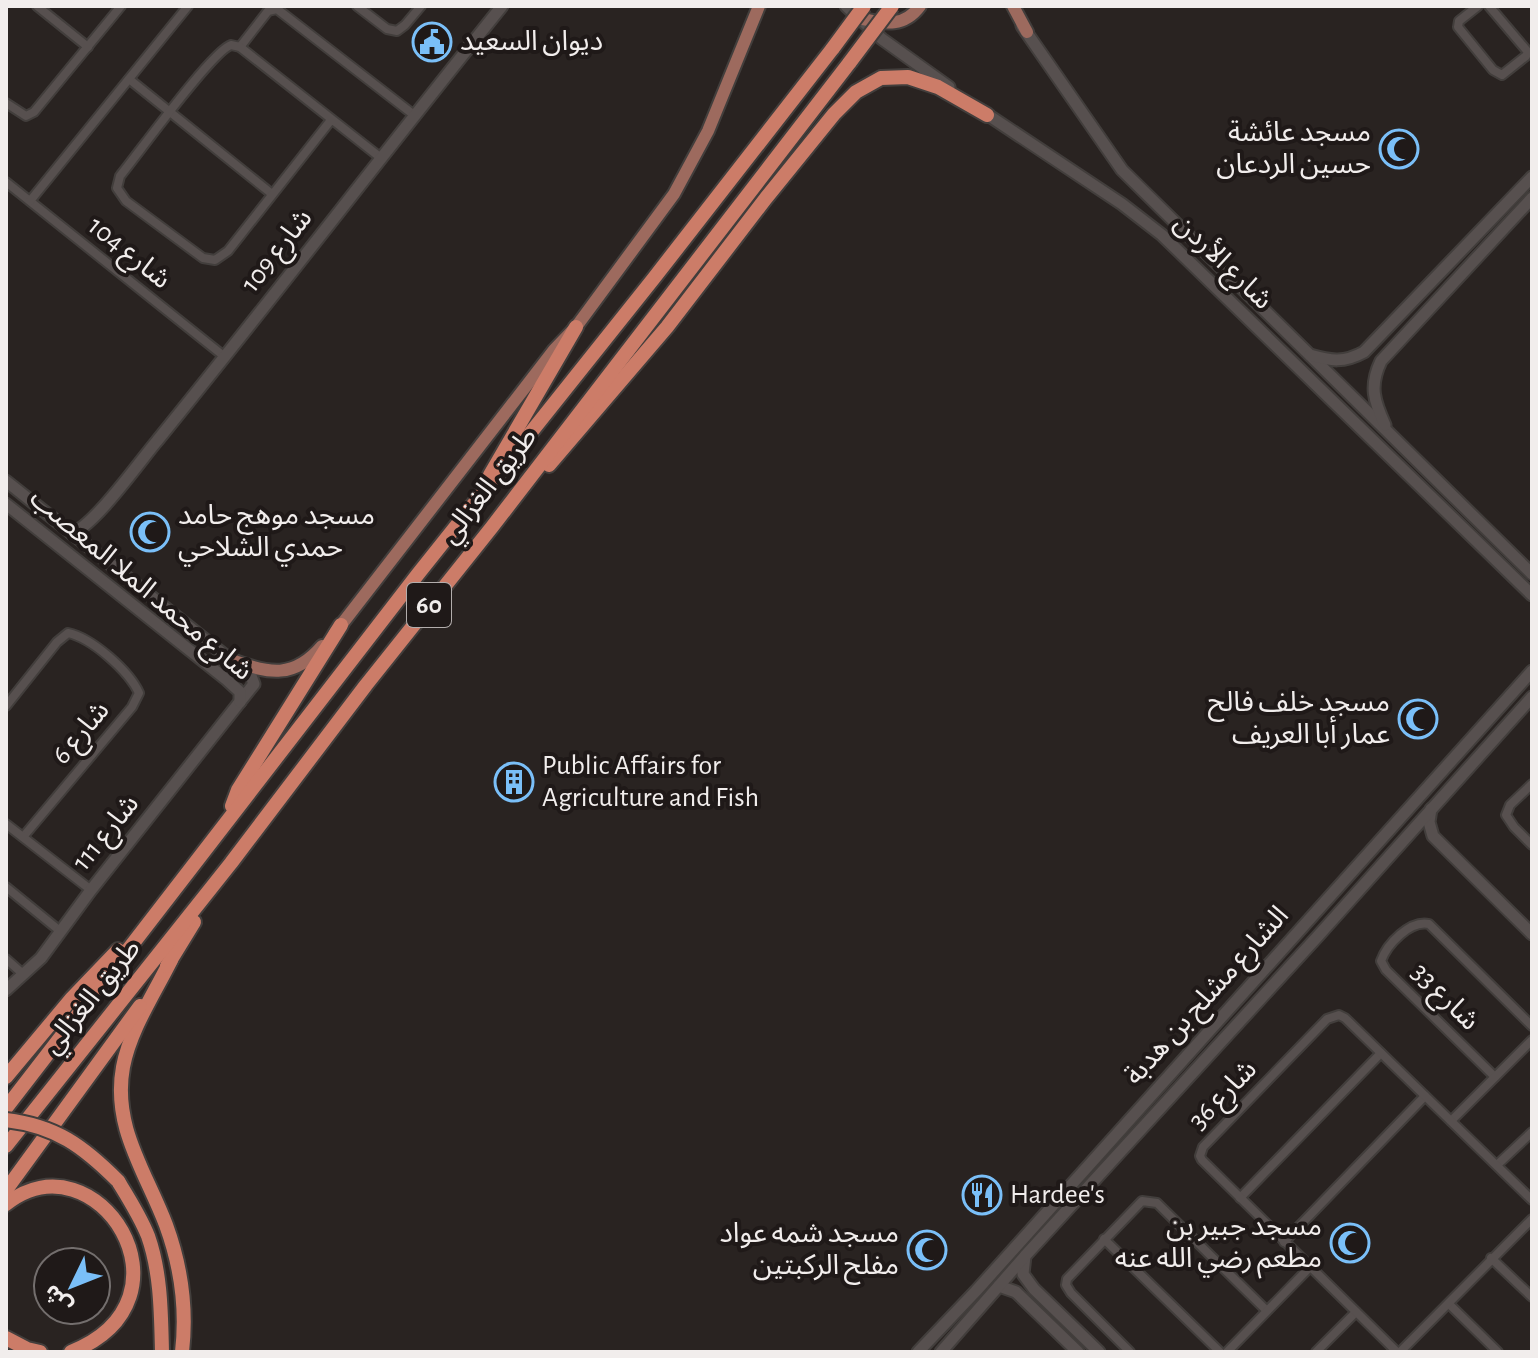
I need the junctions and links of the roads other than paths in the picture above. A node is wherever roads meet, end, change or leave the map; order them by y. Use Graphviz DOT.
graph roads {
  1 [pos="37,6"];
  2 [pos="121,6"];
  3 [pos="188,6"];
  4 [pos="357,6"];
  5 [pos="421,6"];
  6 [pos="502,6"];
  7 [pos="846,6"];
  8 [pos="892,6"];
  9 [pos="920,6"];
  10 [pos="1010,6"];
  11 [pos="1478,6"];
  12 [pos="1489,6"];
  13 [pos="759,7"];
  14 [pos="861,12"];
  15 [pos="1027,32"];
  16 [pos="88,47"];
  17 [pos="240,47"];
  18 [pos="129,79"];
  19 [pos="6,103"];
  20 [pos="170,113"];
  21 [pos="414,115"];
  22 [pos="987,115"];
  23 [pos="331,120"];
  24 [pos="381,158"];
  25 [pos="1532,177"];
  26 [pos="6,182"];
  27 [pos="272,194"];
  28 [pos="1532,198"];
  29 [pos="30,201"];
  30 [pos="1201,274"];
  31 [pos="1244,292"];
  32 [pos="1418,294"];
  33 [pos="1429,307"];
  34 [pos="576,327"];
  35 [pos="1309,354"];
  36 [pos="225,357"];
  37 [pos="1389,433"];
  38 [pos="1410,476"];
  39 [pos="6,481"];
  40 [pos="1456,497"];
  41 [pos="479,498"];
  42 [pos="6,504"];
  43 [pos="88,525"];
  44 [pos="492,527"];
  45 [pos="71,533"];
  46 [pos="86,545"];
  47 [pos="1532,574"];
  48 [pos="1532,595"];
  49 [pos="341,625"];
  50 [pos="203,637"];
  51 [pos="191,651"];
  52 [pos="232,660"];
  53 [pos="1532,671"];
  54 [pos="240,702"];
  55 [pos="1530,702"];
  56 [pos="6,706"];
  57 [pos="1532,784"];
  58 [pos="1431,809"];
  59 [pos="225,822"];
  60 [pos="6,824"];
  61 [pos="1406,836"];
  62 [pos="1433,836"];
  63 [pos="23,837"];
  64 [pos="1532,845"];
  65 [pos="231,863"];
  66 [pos="6,887"];
  67 [pos="91,890"];
  68 [pos="167,902"];
  69 [pos="1305,924"];
  70 [pos="60,931"];
  71 [pos="1532,934"];
  72 [pos="1318,936"];
  73 [pos="6,959"];
  74 [pos="171,960"];
  75 [pos="23,974"];
  76 [pos="6,990"];
  77 [pos="1532,1026"];
  78 [pos="1532,1040"];
  79 [pos="1381,1053"];
  80 [pos="6,1077"];
  81 [pos="1495,1077"];
  82 [pos="1425,1096"];
  83 [pos="6,1108"];
  84 [pos="6,1120"];
  85 [pos="1451,1121"];
  86 [pos="1532,1132"];
  87 [pos="6,1146"];
  88 [pos="1497,1165"];
  89 [pos="6,1190"];
  90 [pos="1240,1198"];
  91 [pos="1532,1200"];
  92 [pos="6,1204"];
  93 [pos="1532,1219"];
  94 [pos="1104,1239"];
  95 [pos="1284,1242"];
  96 [pos="1025,1256"];
  97 [pos="1491,1258"];
  98 [pos="1310,1267"];
  99 [pos="999,1286"];
  100 [pos="1532,1297"];
  101 [pos="1449,1304"];
  102 [pos="1266,1310"];
  103 [pos="1356,1312"];
  104 [pos="948,1319"];
  105 [pos="962,1329"];
  106 [pos="6,1338"];
  107 [pos="931,1338"];
  108 [pos="6,1347"];
  109 [pos="11,1352"];
  110 [pos="40,1352"];
  111 [pos="71,1352"];
  112 [pos="162,1352"];
  113 [pos="182,1352"];
  114 [pos="918,1352"];
  115 [pos="941,1352"];
  116 [pos="1078,1352"];
  117 [pos="1099,1352"];
  118 [pos="1130,1352"];
  119 [pos="1220,1352"];
  120 [pos="1227,1352"];
  121 [pos="1316,1352"];
  122 [pos="1398,1352"];
  123 [pos="1498,1352"];
  1 -- 16 [label="street"];
  2 -- 16 [label="street"];
  3 -- 18 [label="street"];
  4 -- 5 [label="street"];
  6 -- 21 [label="street, شارع 109"];
  7 -- 14 [label="street, شارع الأردن"];
  8 -- 44 [label="highway, طريق الغزالي / 60, bridge"];
  9 -- 14 [label="main road"];
  10 -- 15 [label="main road"];
  11 -- 12 [label="street"];
  13 -- 34 [label="main road"];
  14 -- 22 [label="street, شارع الأردن"];
  14 -- 41 [label="highway, طريق الغزالي / 60, bridge"];
  15 -- 31 [label="street, شارع الأردن"];
  16 -- 19 [label="street"];
  17 -- 20 [label="street"];
  17 -- 21 [label="street"];
  17 -- 23 [label="street"];
  18 -- 20 [label="street"];
  18 -- 29 [label="street"];
  20 -- 27 [label="street"];
  20 -- 27 [label="street"];
  21 -- 24 [label="street, شارع 109"];
  22 -- 30 [label="street, شارع الأردن"];
  22 -- 44 [label="highway"];
  23 -- 24 [label="street"];
  23 -- 27 [label="street"];
  24 -- 36 [label="street, شارع 109"];
  25 -- 32 [label="street"];
  26 -- 29 [label="street, شارع 104"];
  28 -- 33 [label="street"];
  29 -- 36 [label="street, شارع 104"];
  30 -- 31 [label="street"];
  30 -- 38 [label="street, شارع الأردن"];
  31 -- 35 [label="street, شارع الأردن"];
  32 -- 33 [label="street"];
  32 -- 35 [label="street"];
  33 -- 37 [label="street"];
  34 -- 41 [label="highway"];
  34 -- 49 [label="main road"];
  35 -- 37 [label="street, شارع الأردن"];
  36 -- 43 [label="street, شارع 109"];
  37 -- 40 [label="street, شارع الأردن"];
  38 -- 40 [label="street"];
  38 -- 48 [label="street, شارع الأردن"];
  39 -- 45 [label="street, شارع محمد الملا المعصب"];
  40 -- 47 [label="street, شارع الأردن"];
  41 -- 59 [label="highway, طريق الغزالي / 60"];
  42 -- 51 [label="street, شارع محمد الملا المعصب"];
  43 -- 45 [label="street, شارع 109"];
  43 -- 46 [label="street"];
  44 -- 65 [label="highway, طريق الغزالي / 60"];
  45 -- 46 [label="street, شارع محمد الملا المعصب"];
  46 -- 50 [label="street, شارع محمد الملا المعصب"];
  49 -- 52 [label="main road"];
  49 -- 59 [label="highway"];
  50 -- 51 [label="street"];
  50 -- 52 [label="street, شارع محمد الملا المعصب"];
  51 -- 54 [label="street, شارع محمد الملا المعصب"];
  52 -- 54 [label="street, شارع محمد الملا المعصب"];
  53 -- 69 [label="street, الشارع مشلح بن هدبة"];
  54 -- 67 [label="street, شارع 111"];
  55 -- 58 [label="street, الشارع مشلح بن هدبة"];
  56 -- 63 [label="street, شارع 6"];
  57 -- 64 [label="street"];
  58 -- 61 [label="street, الشارع مشلح بن هدبة"];
  58 -- 62 [label="street"];
  59 -- 68 [label="highway, طريق الغزالي / 60"];
  60 -- 63 [label="street"];
  61 -- 62 [label="street"];
  61 -- 72 [label="street, الشارع مشلح بن هدبة"];
  62 -- 71 [label="street"];
  63 -- 67 [label="street"];
  65 -- 74 [label="highway"];
  65 -- 87 [label="highway, طريق الغزالي / 60"];
  66 -- 70 [label="street"];
  67 -- 70 [label="street, شارع 111"];
  68 -- 80 [label="highway"];
  68 -- 83 [label="highway, طريق الغزالي / 60"];
  69 -- 72 [label="street"];
  69 -- 104 [label="street, الشارع مشلح بن هدبة"];
  70 -- 75 [label="street, شارع 111"];
  72 -- 96 [label="street, الشارع مشلح بن هدبة"];
  73 -- 75 [label="street"];
  74 -- 89 [label="highway"];
  74 -- 113 [label="highway"];
  75 -- 76 [label="street, شارع 111"];
  77 -- 81 [label="street, شارع 33"];
  78 -- 81 [label="street"];
  79 -- 82 [label="street"];
  79 -- 90 [label="street"];
  79 -- 90 [label="street, شارع 36"];
  81 -- 85 [label="street"];
  82 -- 85 [label="street"];
  82 -- 95 [label="street"];
  84 -- 112 [label="highway, bridge"];
  85 -- 88 [label="street"];
  86 -- 88 [label="street"];
  88 -- 91 [label="street"];
  90 -- 95 [label="street, شارع 36"];
  92 -- 111 [label="highway"];
  93 -- 97 [label="street"];
  94 -- 102 [label="street"];
  94 -- 118 [label="street"];
  94 -- 119 [label="street"];
  95 -- 98 [label="street, شارع 36"];
  96 -- 99 [label="street, الشارع مشلح بن هدبة"];
  96 -- 117 [label="street"];
  97 -- 100 [label="street"];
  97 -- 101 [label="street"];
  98 -- 102 [label="street"];
  98 -- 103 [label="street, شارع 36"];
  99 -- 105 [label="street, الشارع مشلح بن هدبة"];
  99 -- 116 [label="street"];
  101 -- 122 [label="street"];
  101 -- 123 [label="street"];
  102 -- 120 [label="street"];
  103 -- 121 [label="street"];
  103 -- 122 [label="street, شارع 36"];
  104 -- 105 [label="street"];
  104 -- 107 [label="street, الشارع مشلح بن هدبة"];
  105 -- 115 [label="street, الشارع مشلح بن هدبة"];
  106 -- 110 [label="highway"];
  107 -- 114 [label="street, الشارع مشلح بن هدبة"];
  107 -- 115 [label="street"];
  108 -- 109 [label="highway"];
}
